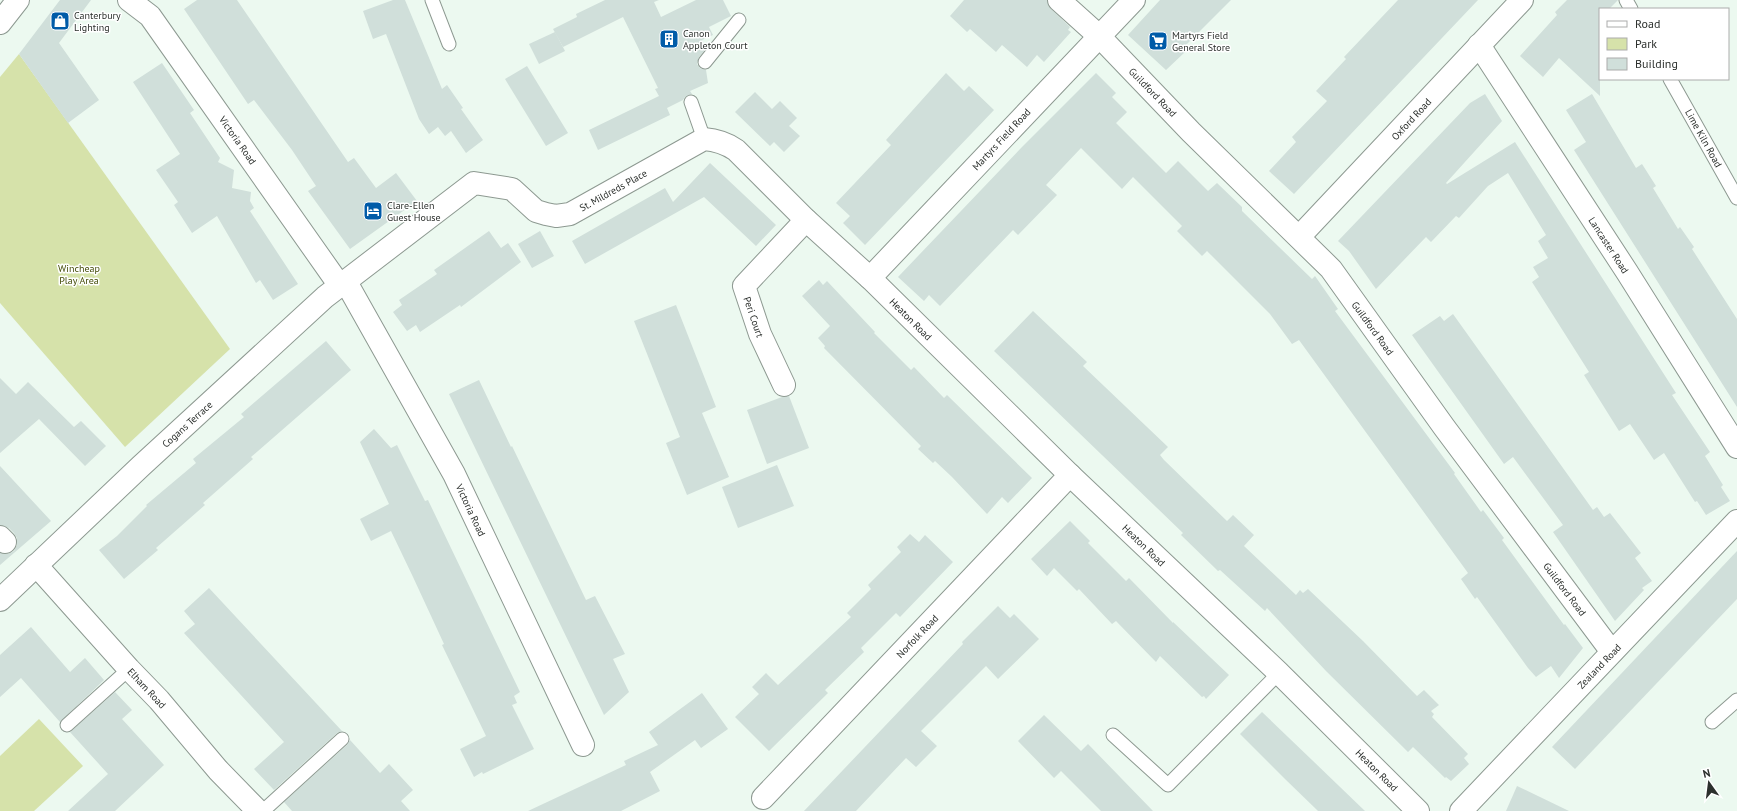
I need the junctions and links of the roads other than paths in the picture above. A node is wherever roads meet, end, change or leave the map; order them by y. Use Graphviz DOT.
graph roads {
  1 [pos="18,0"];
  2 [pos="129,0"];
  3 [pos="432,0"];
  4 [pos="1059,0"];
  5 [pos="1134,0"];
  6 [pos="1522,0"];
  7 [pos="740,20"];
  8 [pos="0,23"];
  9 [pos="1098,36"];
  10 [pos="449,44"];
  11 [pos="1479,45"];
  12 [pos="705,62"];
  13 [pos="1671,80"];
  14 [pos="691,102"];
  15 [pos="704,139"];
  16 [pos="1737,198"];
  17 [pos="806,220"];
  18 [pos="1300,237"];
  19 [pos="870,278"];
  20 [pos="343,284"];
  21 [pos="784,385"];
  22 [pos="1737,447"];
  23 [pos="1070,475"];
  24 [pos="1737,521"];
  25 [pos="36,565"];
  26 [pos="0,600"];
  27 [pos="1612,652"];
  28 [pos="129,669"];
  29 [pos="1279,673"];
  30 [pos="1737,700"];
  31 [pos="1712,722"];
  32 [pos="67,725"];
  33 [pos="1113,735"];
  34 [pos="342,739"];
  35 [pos="583,745"];
  36 [pos="763,798"];
  37 [pos="258,811"];
  38 [pos="263,811"];
  39 [pos="1418,811"];
  40 [pos="1461,811"];
  1 -- 8 [label="main road"];
  2 -- 20 [label="main road, Victoria Road"];
  3 -- 10 [label="lane"];
  4 -- 9 [label="main road, Guildford Road"];
  5 -- 9 [label="main road, Martyrs Field Road"];
  6 -- 11 [label="main road, Oxford Road"];
  7 -- 12 [label="lane"];
  9 -- 18 [label="main road, Guildford Road"];
  9 -- 19 [label="main road, Martyrs Field Road"];
  11 -- 18 [label="main road, Oxford Road"];
  11 -- 22 [label="main road, Lancaster Road"];
  13 -- 16 [label="lane, Lime Kiln Road"];
  14 -- 15 [label="lane"];
  15 -- 17 [label="main road"];
  15 -- 20 [label="main road, St. Mildreds Place"];
  17 -- 19 [label="main road"];
  17 -- 21 [label="main road, Peri Court"];
  18 -- 27 [label="main road, Guildford Road"];
  19 -- 23 [label="main road, Heaton Road"];
  20 -- 25 [label="main road, Cogans Terrace"];
  20 -- 35 [label="main road, Victoria Road"];
  23 -- 29 [label="main road, Heaton Road"];
  23 -- 36 [label="main road, Norfolk Road"];
  24 -- 27 [label="main road, Zealand Road"];
  25 -- 26 [label="main road, Cogans Terrace"];
  25 -- 28 [label="main road, Elham Road"];
  27 -- 40 [label="main road, Zealand Road"];
  28 -- 32 [label="lane"];
  28 -- 37 [label="main road, Elham Road"];
  29 -- 33 [label="lane"];
  29 -- 39 [label="main road, Heaton Road"];
  30 -- 31 [label="lane"];
  34 -- 38 [label="lane"];
}
